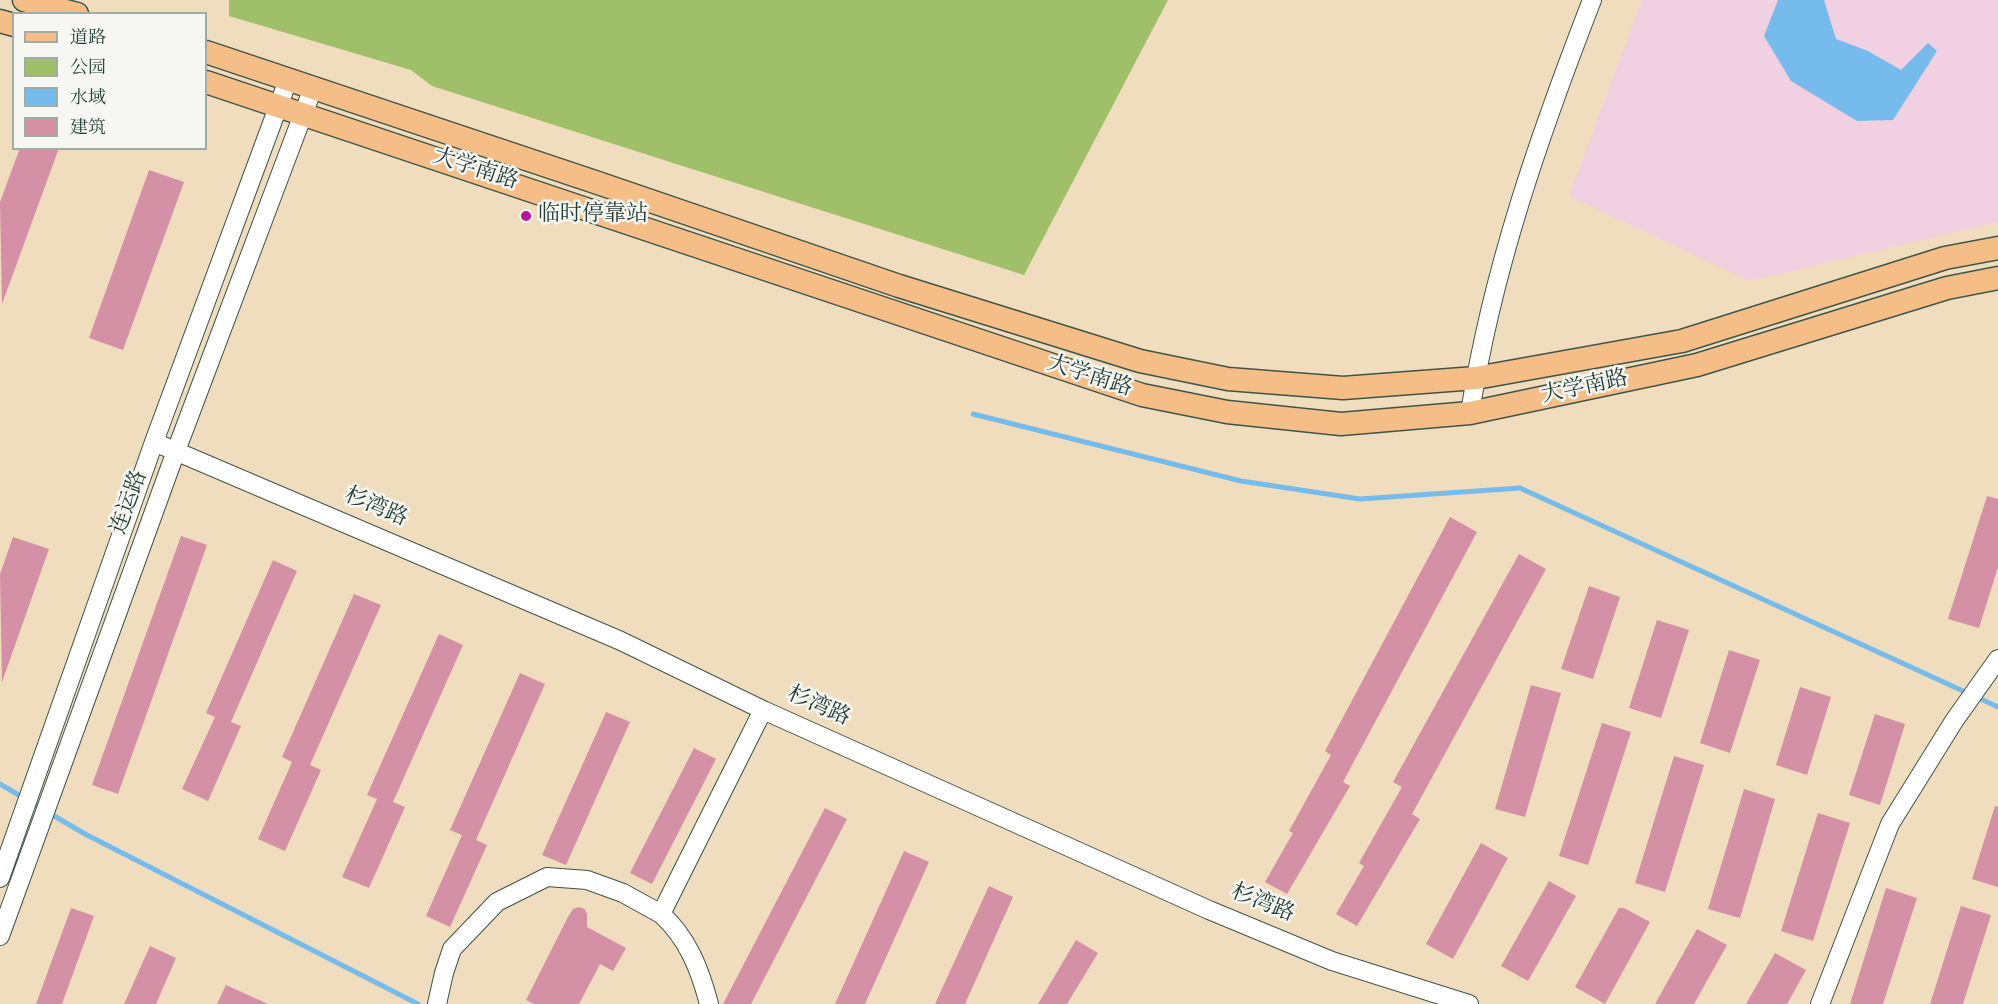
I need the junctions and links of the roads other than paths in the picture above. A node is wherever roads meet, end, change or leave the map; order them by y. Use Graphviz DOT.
graph roads {
  1 [pos="24,0"];
  2 [pos="1592,0"];
  3 [pos="69,12"];
  4 [pos="207,52"];
  5 [pos="288,80"];
  6 [pos="207,82"];
  7 [pos="313,88"];
  8 [pos="279,106"];
  9 [pos="304,114"];
  10 [pos="1998,248"];
  11 [pos="1998,278"];
  12 [pos="1476,378"];
  13 [pos="1470,413"];
  14 [pos="154,442"];
  15 [pos="176,451"];
  16 [pos="1998,659"];
  17 [pos="763,710"];
  18 [pos="0,878"];
  19 [pos="661,914"];
  20 [pos="0,936"];
  21 [pos="437,1004"];
  22 [pos="709,1004"];
  23 [pos="1469,1004"];
  24 [pos="1820,1004"];
  1 -- 3 [label="main road"];
  2 -- 12 [label="street"];
  4 -- 5 [label="main road, 大学南路"];
  5 -- 7 [label="main road, 大学南路"];
  5 -- 8 [label="street, 连运路"];
  6 -- 8 [label="main road, 大学南路"];
  7 -- 9 [label="street, 连运路"];
  7 -- 12 [label="main road, 大学南路"];
  8 -- 9 [label="main road, 大学南路"];
  8 -- 14 [label="street, 连运路"];
  9 -- 13 [label="main road, 大学南路"];
  9 -- 15 [label="street, 连运路"];
  10 -- 12 [label="main road, 大学南路"];
  11 -- 13 [label="main road, 大学南路"];
  12 -- 13 [label="street"];
  14 -- 15 [label="street, 杉湾路"];
  14 -- 18 [label="street, 连运路"];
  15 -- 17 [label="street, 杉湾路"];
  15 -- 20 [label="street, 连运路"];
  16 -- 24 [label="street"];
  17 -- 19 [label="street"];
  17 -- 23 [label="street, 杉湾路"];
  19 -- 21 [label="street"];
  19 -- 22 [label="street"];
}
